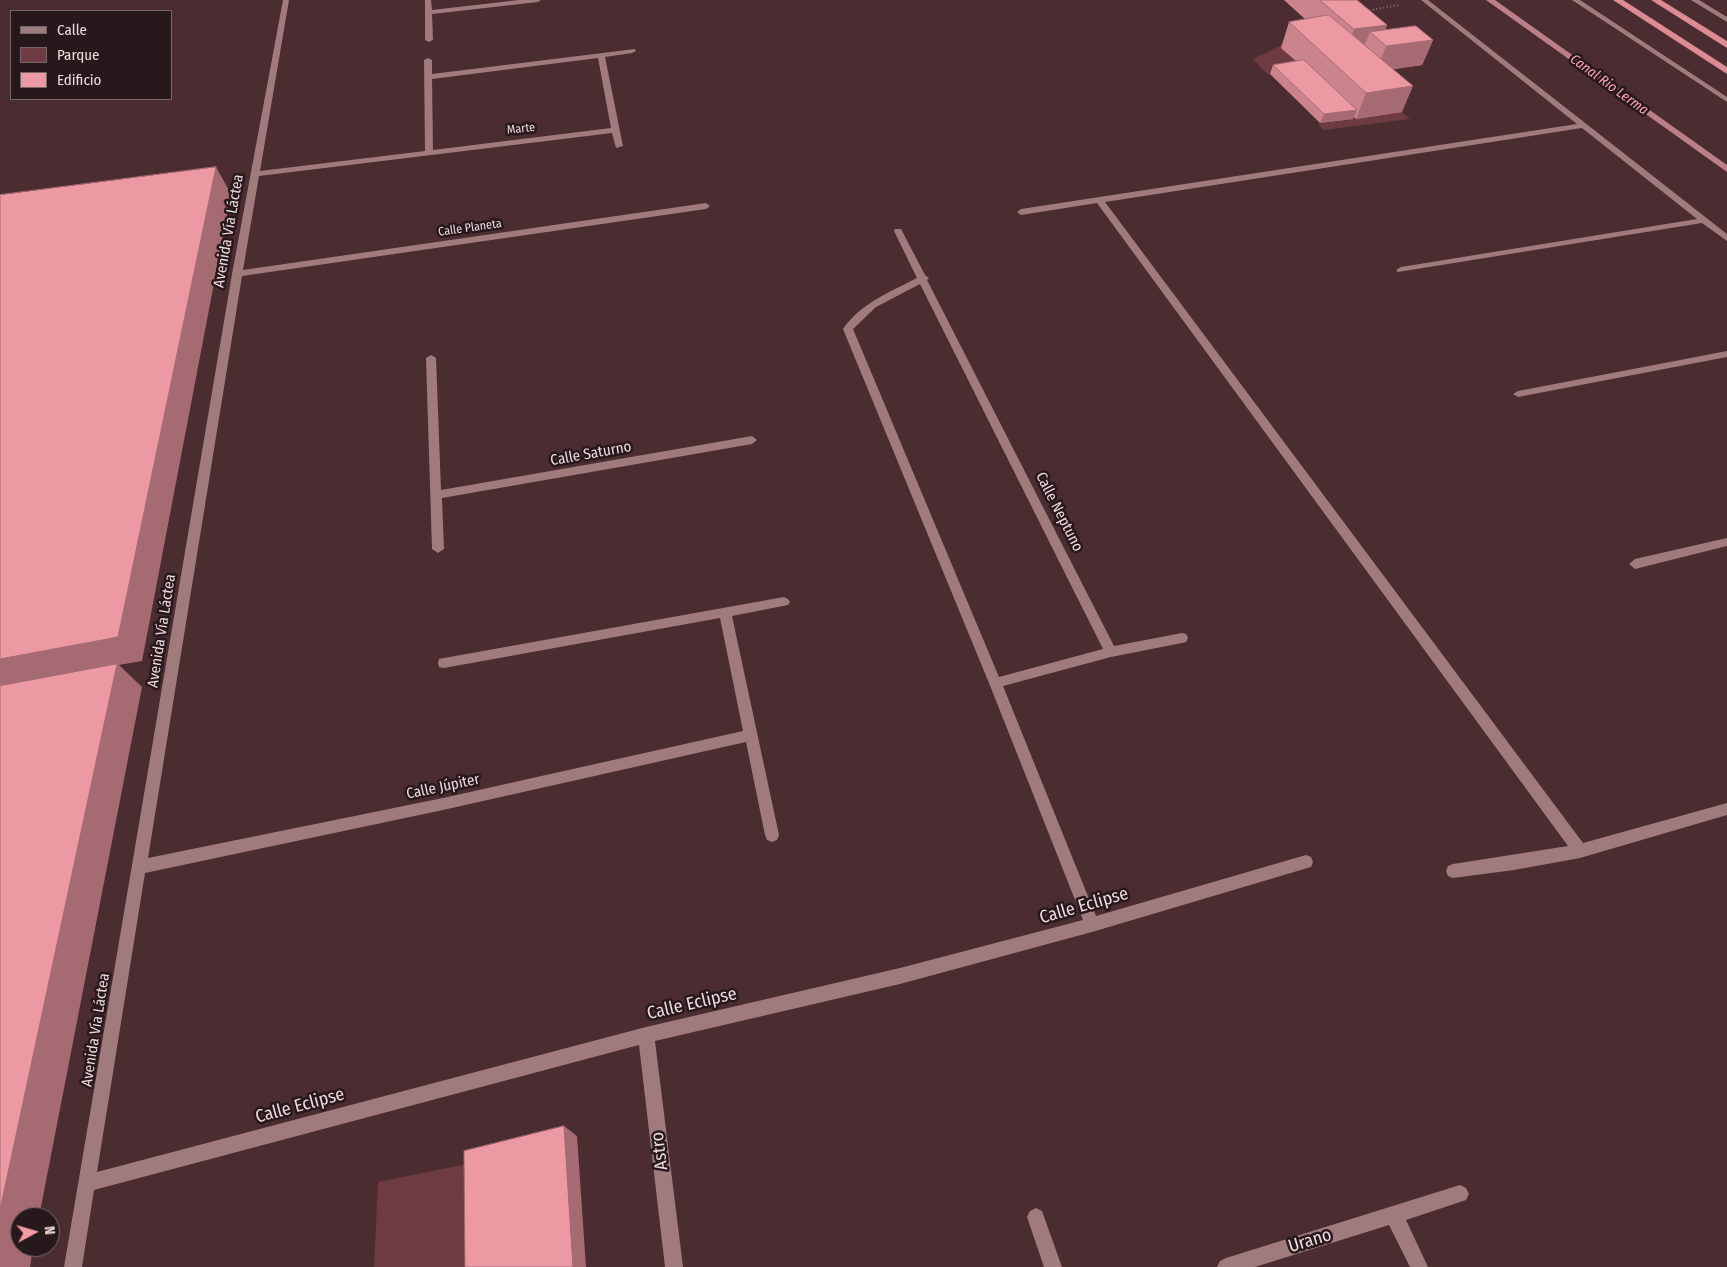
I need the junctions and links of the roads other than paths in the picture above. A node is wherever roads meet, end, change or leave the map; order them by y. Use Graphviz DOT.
graph roads {
  1 [pos="286,0"];
  2 [pos="428,0"];
  3 [pos="538,0"];
  4 [pos="1424,0"];
  5 [pos="1575,0"];
  6 [pos="1617,0"];
  7 [pos="1655,0"];
  8 [pos="1694,0"];
  9 [pos="428,12"];
  10 [pos="1727,20"];
  11 [pos="429,40"];
  12 [pos="1727,45"];
  13 [pos="632,51"];
  14 [pos="600,56"];
  15 [pos="428,60"];
  16 [pos="1727,71"];
  17 [pos="429,77"];
  18 [pos="1727,100"];
  19 [pos="1585,125"];
  20 [pos="617,130"];
  21 [pos="619,146"];
  22 [pos="429,152"];
  23 [pos="255,174"];
  24 [pos="1099,200"];
  25 [pos="706,206"];
  26 [pos="1021,212"];
  27 [pos="1704,220"];
  28 [pos="898,230"];
  29 [pos="1727,238"];
  30 [pos="1401,270"];
  31 [pos="237,274"];
  32 [pos="924,278"];
  33 [pos="1727,354"];
  34 [pos="431,358"];
  35 [pos="1518,394"];
  36 [pos="752,440"];
  37 [pos="436,495"];
  38 [pos="1727,542"];
  39 [pos="438,549"];
  40 [pos="1635,564"];
  41 [pos="784,602"];
  42 [pos="725,613"];
  43 [pos="1182,638"];
  44 [pos="1111,652"];
  45 [pos="444,664"];
  46 [pos="995,683"];
  47 [pos="752,735"];
  48 [pos="1727,809"];
  49 [pos="772,835"];
  50 [pos="1580,851"];
  51 [pos="1306,862"];
  52 [pos="139,867"];
  53 [pos="1453,871"];
  54 [pos="1092,925"];
  55 [pos="646,1035"];
  56 [pos="87,1184"];
  57 [pos="1460,1194"];
  58 [pos="1394,1215"];
  59 [pos="1036,1216"];
  60 [pos="73,1267"];
  61 [pos="674,1267"];
  62 [pos="1053,1267"];
  63 [pos="1226,1267"];
  64 [pos="1419,1267"];
  1 -- 23 [label="street, Avenida Vía Láctea"];
  2 -- 9 [label="street"];
  3 -- 9 [label="street"];
  4 -- 19 [label="street"];
  5 -- 18 [label="street"];
  6 -- 16 [label="highway"];
  7 -- 12 [label="highway"];
  8 -- 10 [label="street"];
  9 -- 11 [label="street"];
  13 -- 14 [label="street"];
  14 -- 17 [label="street"];
  14 -- 20 [label="street"];
  15 -- 17 [label="street"];
  17 -- 22 [label="street"];
  19 -- 24 [label="street"];
  19 -- 27 [label="street"];
  20 -- 21 [label="street"];
  20 -- 22 [label="street, Marte"];
  22 -- 23 [label="street, Marte"];
  23 -- 31 [label="street, Avenida Vía Láctea"];
  24 -- 26 [label="street"];
  24 -- 50 [label="street"];
  25 -- 31 [label="street, Calle Planeta"];
  27 -- 29 [label="street"];
  27 -- 30 [label="street"];
  28 -- 32 [label="street, Calle Neptuno"];
  31 -- 52 [label="street, Avenida Vía Láctea"];
  32 -- 44 [label="street, Calle Neptuno"];
  32 -- 46 [label="street"];
  33 -- 35 [label="street"];
  34 -- 37 [label="street"];
  36 -- 37 [label="street, Calle Saturno"];
  37 -- 39 [label="street"];
  38 -- 40 [label="street"];
  41 -- 42 [label="street"];
  42 -- 45 [label="street"];
  42 -- 47 [label="street"];
  43 -- 44 [label="street"];
  44 -- 46 [label="street"];
  46 -- 54 [label="street"];
  47 -- 49 [label="street"];
  47 -- 52 [label="street, Calle Júpiter"];
  48 -- 50 [label="street"];
  50 -- 53 [label="street"];
  51 -- 54 [label="street, Calle Eclipse"];
  52 -- 56 [label="street, Avenida Vía Láctea"];
  54 -- 55 [label="street, Calle Eclipse"];
  55 -- 56 [label="street, Calle Eclipse"];
  55 -- 61 [label="street, Astro"];
  56 -- 60 [label="street, Avenida Vía Láctea"];
  57 -- 58 [label="street, Urano"];
  58 -- 63 [label="street, Urano"];
  58 -- 64 [label="street"];
  59 -- 62 [label="street"];
}
